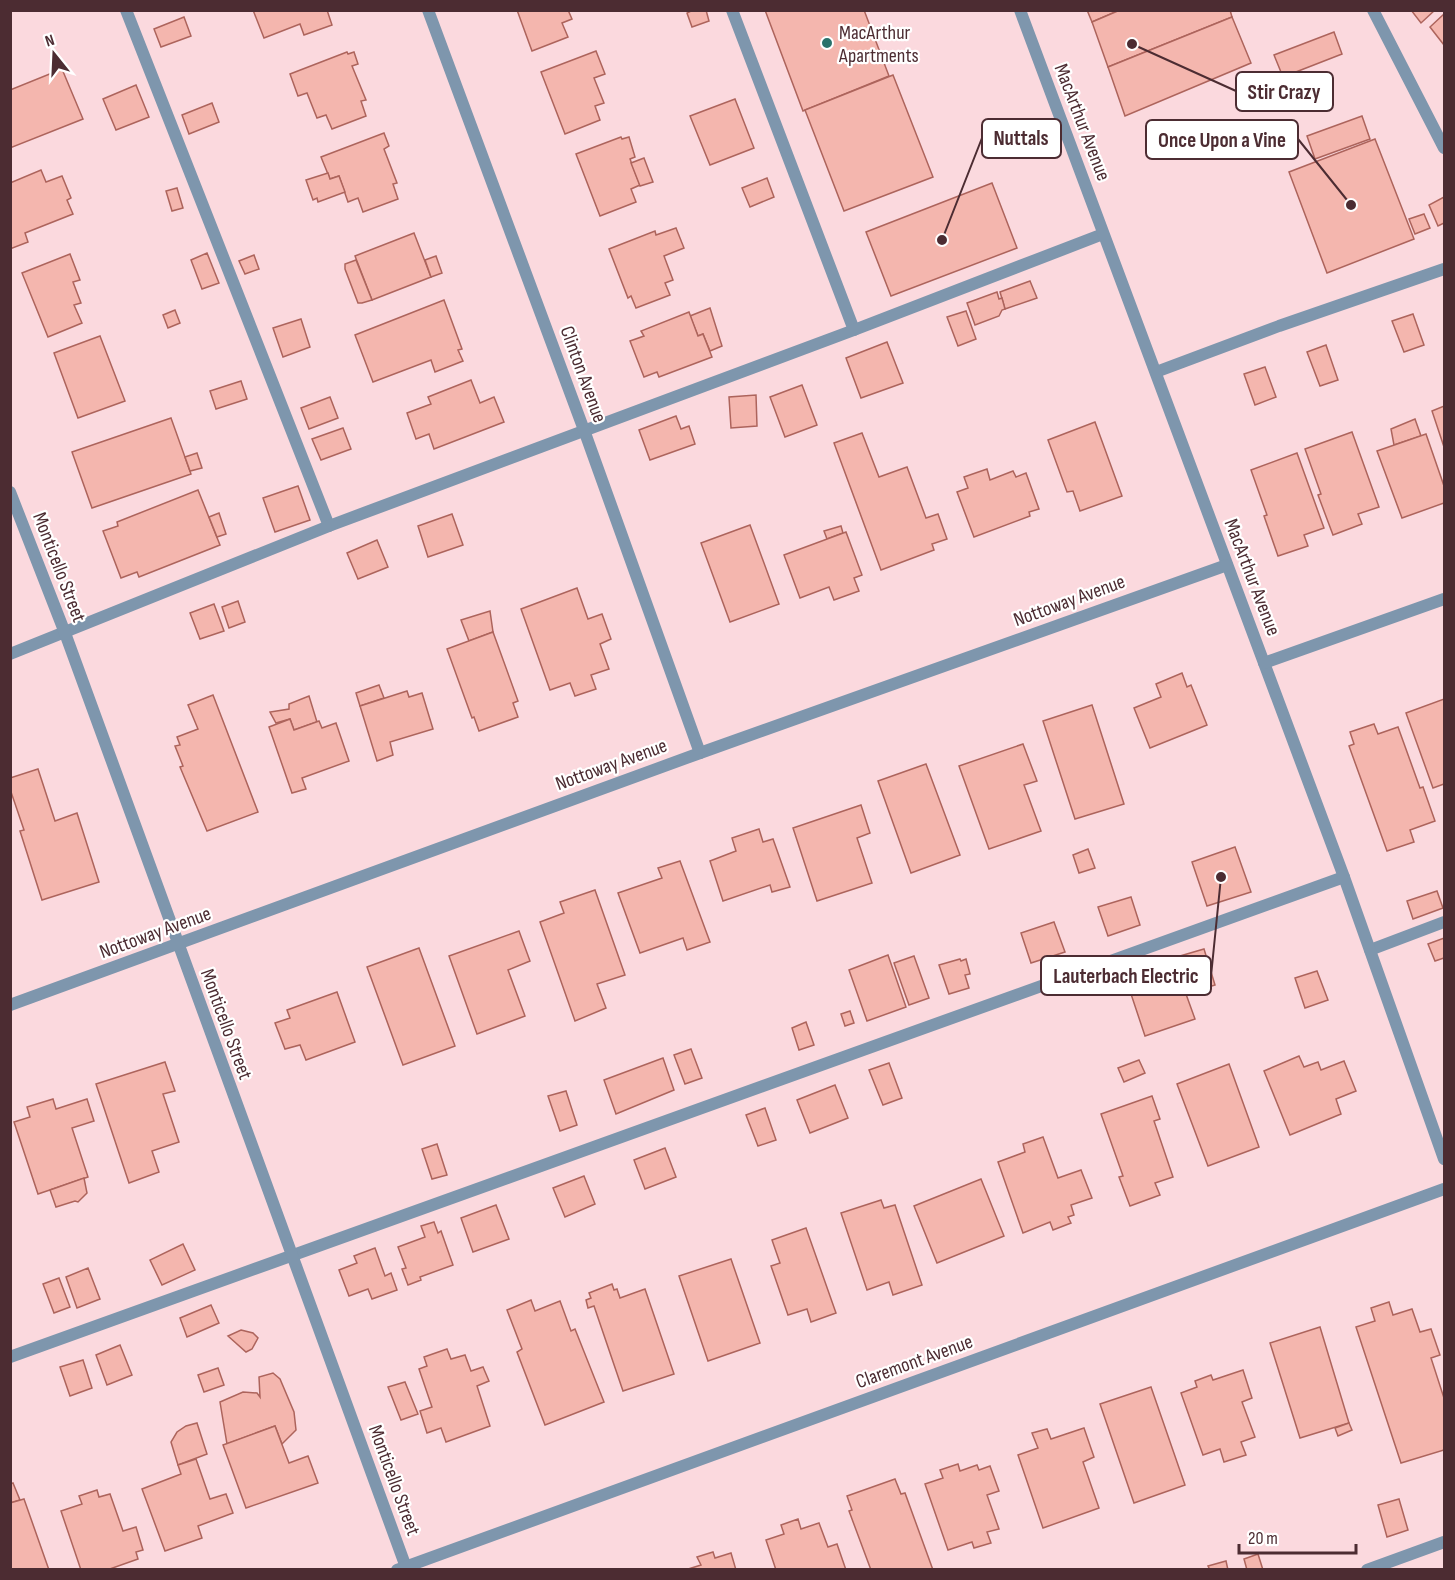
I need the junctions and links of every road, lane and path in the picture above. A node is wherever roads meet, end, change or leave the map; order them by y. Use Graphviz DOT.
graph roads {
  1 [pos="126,10"];
  2 [pos="428,10"];
  3 [pos="732,10"];
  4 [pos="1020,10"];
  5 [pos="1373,10"];
  6 [pos="1444,148"];
  7 [pos="1103,234"];
  8 [pos="1444,269"];
  9 [pos="854,330"];
  10 [pos="1156,372"];
  11 [pos="584,430"];
  12 [pos="10,492"];
  13 [pos="329,526"];
  14 [pos="1227,565"];
  15 [pos="1444,599"];
  16 [pos="65,633"];
  17 [pos="10,654"];
  18 [pos="1264,663"];
  19 [pos="700,753"];
  20 [pos="1344,877"];
  21 [pos="1444,922"];
  22 [pos="177,944"];
  23 [pos="1370,950"];
  24 [pos="10,1005"];
  25 [pos="1444,1159"];
  26 [pos="1444,1189"];
  27 [pos="292,1255"];
  28 [pos="10,1357"];
  29 [pos="1444,1542"];
  30 [pos="403,1568"];
  31 [pos="1367,1569"];
  1 -- 13 [label="street"];
  2 -- 11 [label="street, Clinton Avenue"];
  3 -- 9 [label="street"];
  4 -- 7 [label="street, MacArthur Avenue"];
  5 -- 6 [label="street"];
  7 -- 9 [label="street"];
  7 -- 10 [label="street, MacArthur Avenue"];
  8 -- 10 [label="street"];
  9 -- 11 [label="street"];
  10 -- 14 [label="street, MacArthur Avenue"];
  11 -- 13 [label="street"];
  11 -- 19 [label="street, Clinton Avenue"];
  12 -- 16 [label="street, Monticello Street"];
  13 -- 16 [label="street"];
  14 -- 18 [label="street, MacArthur Avenue"];
  14 -- 19 [label="street, Nottoway Avenue"];
  15 -- 18 [label="street"];
  16 -- 17 [label="street"];
  16 -- 22 [label="street, Monticello Street"];
  18 -- 20 [label="street, MacArthur Avenue"];
  19 -- 22 [label="street, Nottoway Avenue"];
  20 -- 23 [label="street, MacArthur Avenue"];
  20 -- 27 [label="street"];
  21 -- 23 [label="street"];
  22 -- 24 [label="street, Nottoway Avenue"];
  22 -- 27 [label="street, Monticello Street"];
  23 -- 25 [label="street, MacArthur Avenue"];
  26 -- 30 [label="street, Claremont Avenue"];
  27 -- 28 [label="street"];
  27 -- 30 [label="street, Monticello Street"];
  29 -- 31 [label="street"];
}
